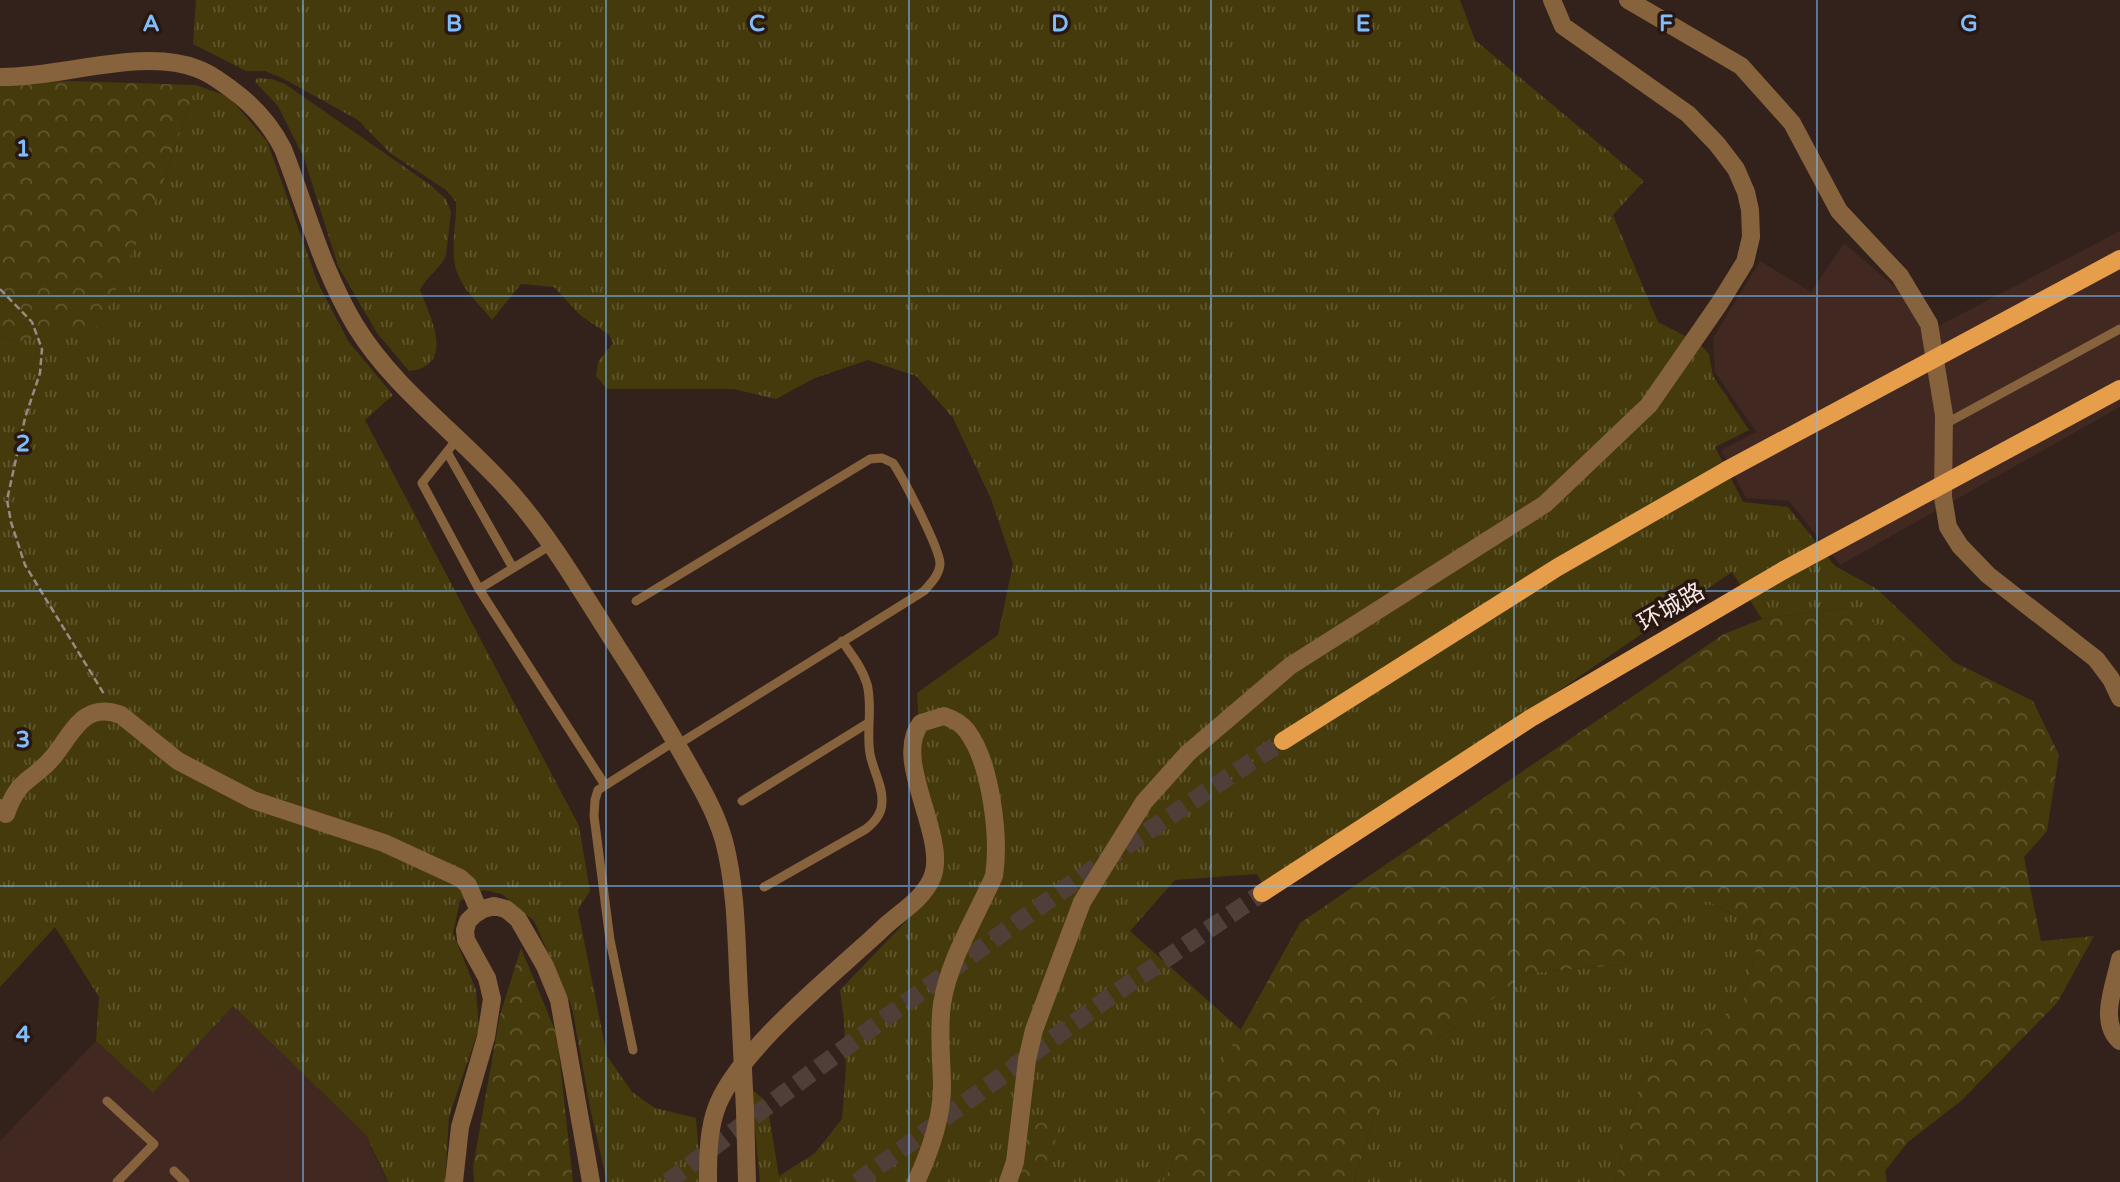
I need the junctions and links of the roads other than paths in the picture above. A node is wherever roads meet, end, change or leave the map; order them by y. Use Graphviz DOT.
graph roads {
  1 [pos="1552,0"];
  2 [pos="1628,0"];
  3 [pos="0,77"];
  4 [pos="2120,259"];
  5 [pos="2120,329"];
  6 [pos="2120,389"];
  7 [pos="1944,424"];
  8 [pos="452,445"];
  9 [pos="551,545"];
  10 [pos="513,568"];
  11 [pos="479,589"];
  12 [pos="636,601"];
  13 [pos="842,642"];
  14 [pos="2120,698"];
  15 [pos="868,723"];
  16 [pos="1283,741"];
  17 [pos="676,743"];
  18 [pos="605,785"];
  19 [pos="742,801"];
  20 [pos="0,808"];
  21 [pos="764,887"];
  22 [pos="1262,894"];
  23 [pos="480,911"];
  24 [pos="2120,959"];
  25 [pos="2120,1041"];
  26 [pos="633,1051"];
  27 [pos="107,1101"];
  28 [pos="174,1171"];
  29 [pos="117,1182"];
  30 [pos="185,1182"];
  31 [pos="454,1182"];
  32 [pos="591,1182"];
  33 [pos="708,1182"];
  34 [pos="747,1182"];
  35 [pos="916,1182"];
  36 [pos="1008,1182"];
  1 -- 36 [label="street"];
  2 -- 7 [label="street"];
  3 -- 8 [label="street"];
  4 -- 16 [label="main road, bridge"];
  5 -- 7 [label="lane"];
  6 -- 22 [label="main road, 环城路, bridge"];
  7 -- 14 [label="street"];
  8 -- 9 [label="street"];
  8 -- 10 [label="lane"];
  8 -- 11 [label="lane"];
  9 -- 10 [label="lane"];
  9 -- 17 [label="street"];
  10 -- 11 [label="lane"];
  11 -- 18 [label="lane"];
  12 -- 13 [label="lane"];
  13 -- 15 [label="lane"];
  13 -- 17 [label="lane"];
  15 -- 19 [label="lane"];
  15 -- 21 [label="lane"];
  17 -- 18 [label="lane"];
  17 -- 34 [label="street, bridge"];
  18 -- 26 [label="lane"];
  20 -- 23 [label="street"];
  23 -- 31 [label="street"];
  23 -- 32 [label="street"];
  24 -- 25 [label="street"];
  27 -- 29 [label="lane"];
  28 -- 30 [label="lane"];
  33 -- 35 [label="street"];
}
